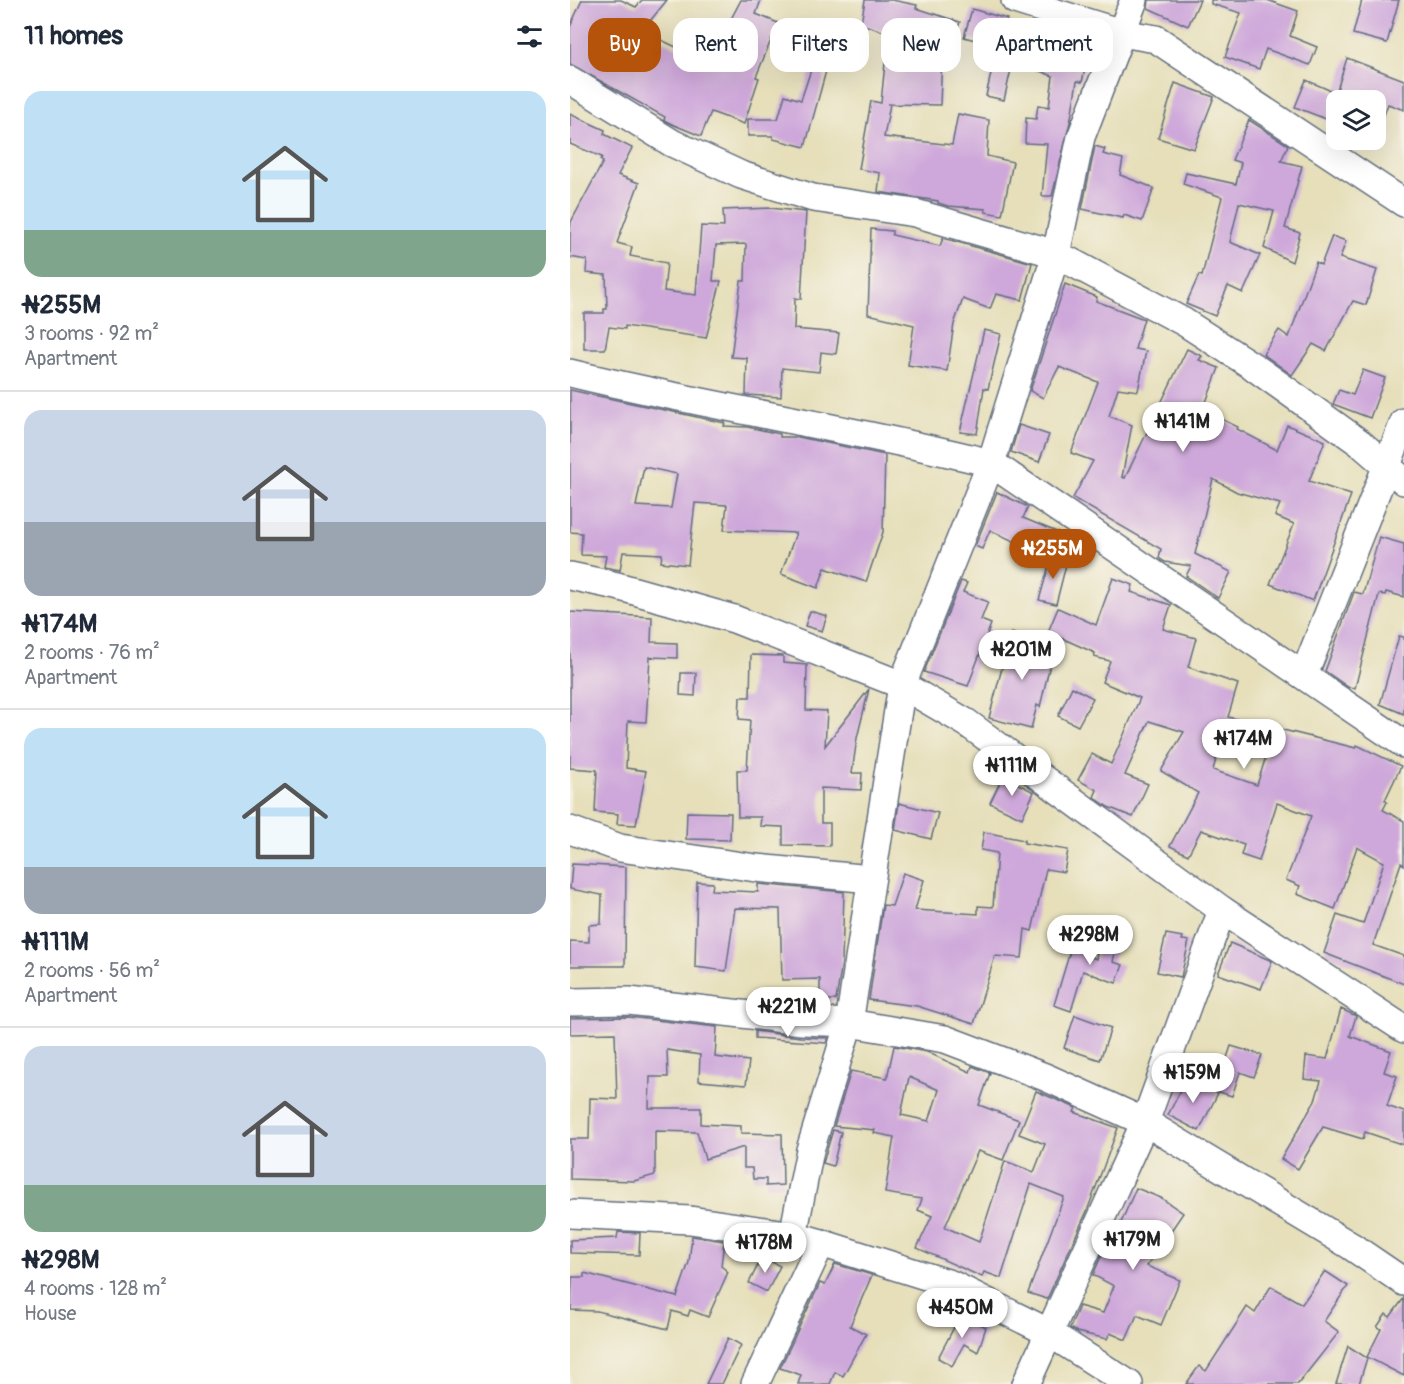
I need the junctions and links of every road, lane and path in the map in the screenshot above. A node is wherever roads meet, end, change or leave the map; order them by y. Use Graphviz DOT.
graph roads {
  1 [pos="1015,0"];
  2 [pos="1134,0"];
  3 [pos="1121,33"];
  4 [pos="570,80"];
  5 [pos="1404,203"];
  6 [pos="1056,254"];
  7 [pos="570,372"];
  8 [pos="1404,422"];
  9 [pos="991,463"];
  10 [pos="1395,474"];
  11 [pos="570,576"];
  12 [pos="1304,675"];
  13 [pos="902,685"];
  14 [pos="1404,744"];
  15 [pos="570,830"];
  16 [pos="871,879"];
  17 [pos="1222,910"];
  18 [pos="570,1002"];
  19 [pos="849,1023"];
  20 [pos="1404,1029"];
  21 [pos="1145,1122"];
  22 [pos="570,1214"];
  23 [pos="793,1235"];
  24 [pos="821,1243"];
  25 [pos="1404,1282"];
  26 [pos="1048,1332"];
  27 [pos="755,1384"];
  28 [pos="1026,1384"];
  29 [pos="1129,1384"];
  1 -- 3 [label="street"];
  2 -- 3 [label="street"];
  3 -- 5 [label="street"];
  3 -- 6 [label="street"];
  4 -- 6 [label="street"];
  6 -- 9 [label="street"];
  6 -- 10 [label="street"];
  7 -- 9 [label="street"];
  8 -- 10 [label="street"];
  9 -- 12 [label="street"];
  9 -- 13 [label="street"];
  10 -- 12 [label="street"];
  11 -- 13 [label="street"];
  12 -- 14 [label="street"];
  13 -- 16 [label="street"];
  13 -- 17 [label="street"];
  15 -- 16 [label="street"];
  16 -- 19 [label="street"];
  17 -- 20 [label="street"];
  17 -- 21 [label="street"];
  18 -- 19 [label="street"];
  19 -- 21 [label="street"];
  19 -- 23 [label="street"];
  21 -- 25 [label="street"];
  21 -- 26 [label="street"];
  22 -- 23 [label="street"];
  23 -- 24 [label="street"];
  24 -- 26 [label="street"];
  24 -- 27 [label="street"];
  26 -- 28 [label="street"];
  26 -- 29 [label="street"];
}
